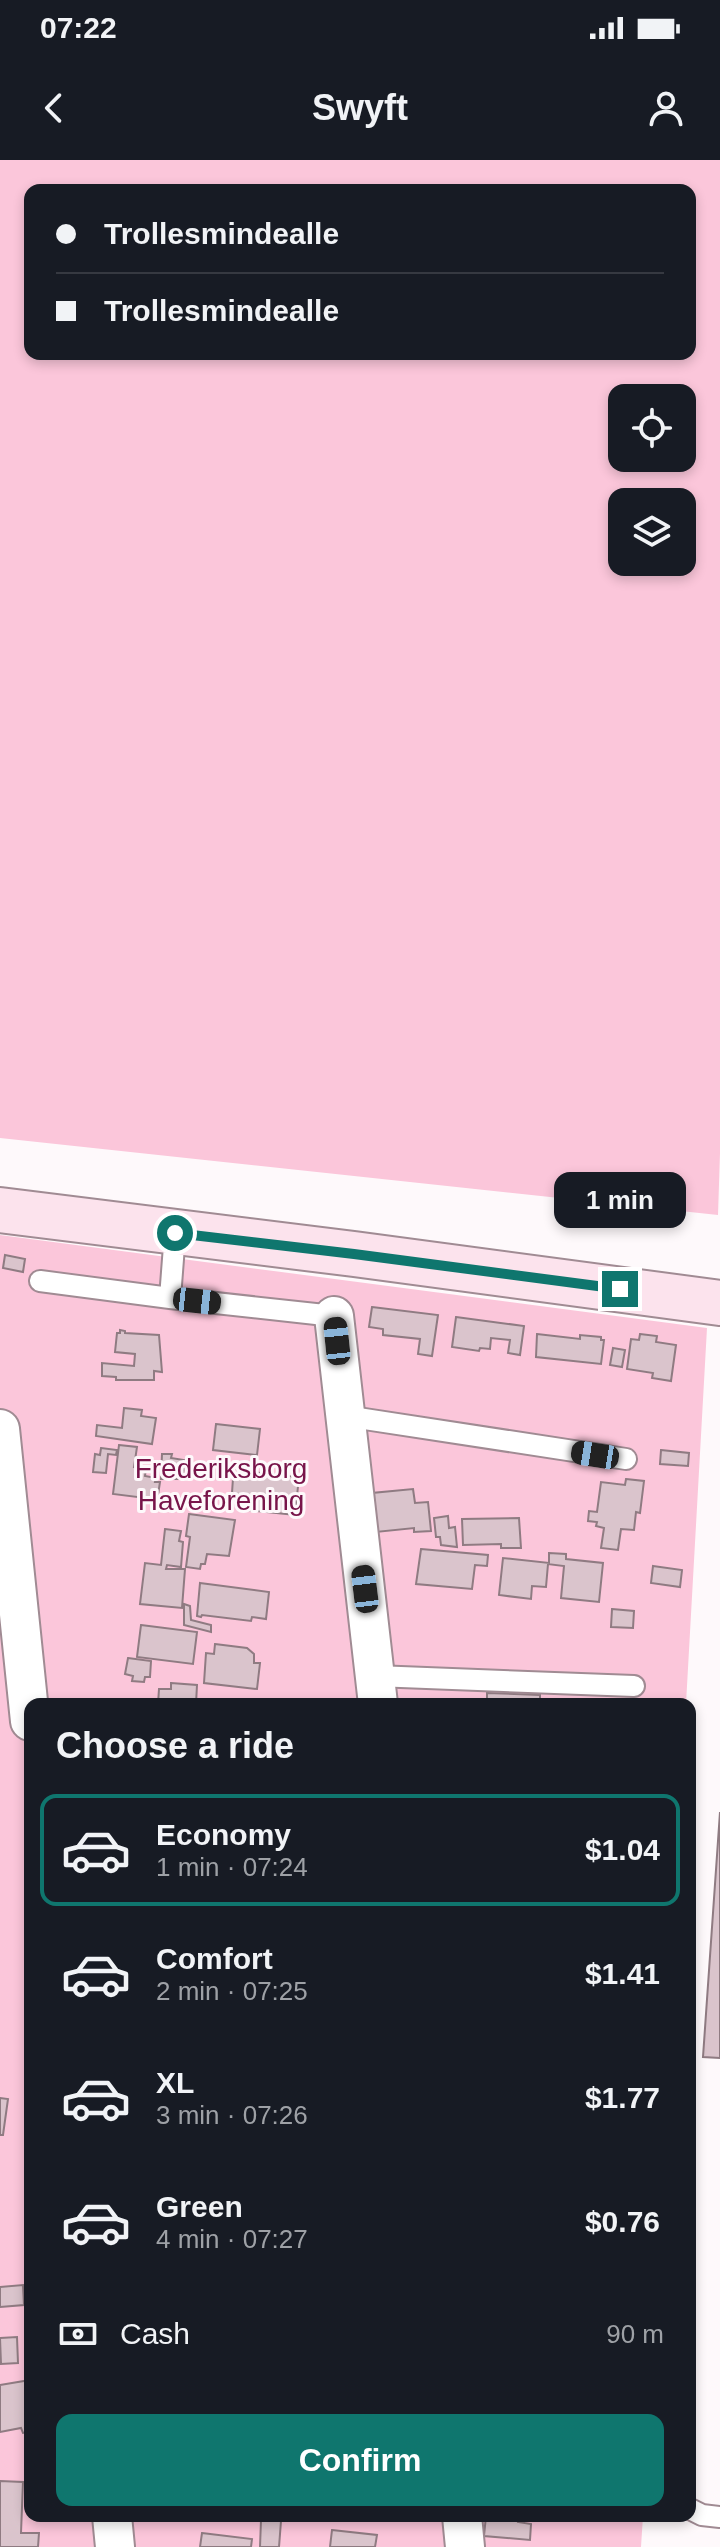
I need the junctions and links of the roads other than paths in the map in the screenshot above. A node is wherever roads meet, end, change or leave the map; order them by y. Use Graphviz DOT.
graph roads {
  1 [pos="0,1210"];
  2 [pos="175,1233"];
  3 [pos="40,1281"];
  4 [pos="170,1298"];
  5 [pos="720,1303"];
  6 [pos="334,1316"];
  7 [pos="345,1416"];
  8 [pos="0,1429"];
  9 [pos="626,1459"];
  10 [pos="634,1686"];
  11 [pos="377,1690"];
  12 [pos="28,1698"];
  13 [pos="696,2512"];
  14 [pos="720,2517"];
  15 [pos="113,2522"];
  16 [pos="463,2522"];
  17 [pos="115,2547"];
  18 [pos="465,2547"];
  1 -- 2 [label="street"];
  2 -- 4 [label="lane"];
  2 -- 5 [label="street"];
  3 -- 4 [label="lane"];
  4 -- 6 [label="lane"];
  6 -- 7 [label="street"];
  7 -- 9 [label="lane"];
  7 -- 11 [label="street"];
  8 -- 12 [label="street"];
  10 -- 11 [label="lane"];
  13 -- 14 [label="lane"];
  15 -- 17 [label="street"];
  16 -- 18 [label="street"];
}
